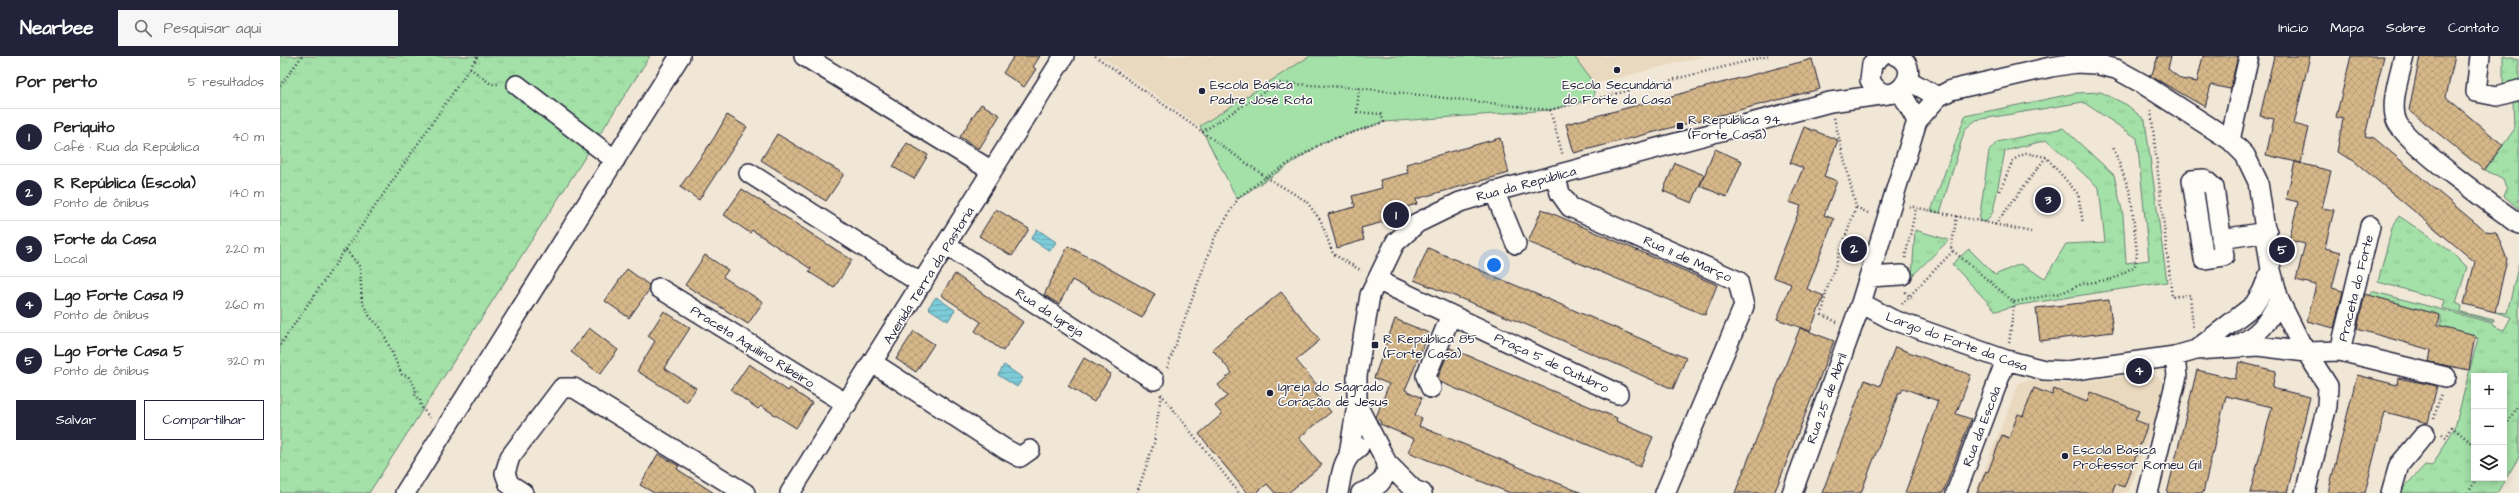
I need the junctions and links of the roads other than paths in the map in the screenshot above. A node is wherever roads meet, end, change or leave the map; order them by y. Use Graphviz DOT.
graph roads {
  1 [pos="680,56"];
  2 [pos="804,56"];
  3 [pos="1064,56"];
  4 [pos="1880,56"];
  5 [pos="2249,56"];
  6 [pos="2404,56"];
  7 [pos="2480,56"];
  8 [pos="1902,58"];
  9 [pos="2117,62"];
  10 [pos="1869,74"];
  11 [pos="517,85"];
  12 [pos="1899,88"];
  13 [pos="2519,90"];
  14 [pos="1938,97"];
  15 [pos="1830,102"];
  16 [pos="1917,121"];
  17 [pos="2230,140"];
  18 [pos="615,160"];
  19 [pos="992,172"];
  20 [pos="749,173"];
  21 [pos="1561,173"];
  22 [pos="1494,191"];
  23 [pos="2519,224"];
  24 [pos="2370,226"];
  25 [pos="2267,232"];
  26 [pos="2221,239"];
  27 [pos="1516,244"];
  28 [pos="946,245"];
  29 [pos="2271,270"];
  30 [pos="1902,275"];
  31 [pos="1869,277"];
  32 [pos="1377,280"];
  33 [pos="922,284"];
  34 [pos="659,288"];
  35 [pos="2279,300"];
  36 [pos="1861,303"];
  37 [pos="1451,315"];
  38 [pos="2231,348"];
  39 [pos="2196,350"];
  40 [pos="2340,351"];
  41 [pos="2306,352"];
  42 [pos="2175,356"];
  43 [pos="2006,360"];
  44 [pos="873,363"];
  45 [pos="2446,377"];
  46 [pos="1159,386"];
  47 [pos="1430,388"];
  48 [pos="1618,394"];
  49 [pos="847,404"];
  50 [pos="1357,405"];
  51 [pos="2433,431"];
  52 [pos="1030,450"];
  53 [pos="1385,458"];
  54 [pos="1346,459"];
  55 [pos="1369,490"];
  56 [pos="1418,491"];
  57 [pos="405,493"];
  58 [pos="523,493"];
  59 [pos="745,493"];
  60 [pos="790,493"];
  61 [pos="1338,493"];
  62 [pos="1665,493"];
  63 [pos="1792,493"];
  64 [pos="1956,493"];
  65 [pos="2148,493"];
  66 [pos="2305,493"];
  67 [pos="2391,493"];
  1 -- 18 [label="street"];
  2 -- 19 [label="street"];
  3 -- 19 [label="street, Avenida Terra da Pastoria"];
  4 -- 10 [label="street"];
  5 -- 17 [label="street"];
  6 -- 23 [label="street"];
  7 -- 13 [label="street"];
  8 -- 12 [label="street"];
  9 -- 14 [label="street"];
  9 -- 17 [label="street"];
  10 -- 12 [label="street"];
  10 -- 15 [label="street"];
  11 -- 18 [label="street"];
  12 -- 14 [label="street"];
  12 -- 15 [label="street"];
  12 -- 16 [label="street"];
  14 -- 16 [label="street"];
  15 -- 21 [label="street, Rua da República"];
  16 -- 31 [label="street"];
  17 -- 25 [label="street"];
  18 -- 57 [label="street"];
  19 -- 28 [label="street, Avenida Terra da Pastoria"];
  20 -- 33 [label="street"];
  21 -- 22 [label="street, Rua da República"];
  21 -- 62 [label="street, Rua 11 de Março"];
  22 -- 27 [label="street"];
  22 -- 32 [label="street, Rua da República"];
  24 -- 40 [label="street, Praceta do Forte"];
  25 -- 26 [label="street"];
  25 -- 29 [label="street"];
  28 -- 33 [label="street, Avenida Terra da Pastoria"];
  28 -- 46 [label="street, Rua da Igreja"];
  29 -- 35 [label="street"];
  29 -- 39 [label="street, Largo do Forte da Casa"];
  30 -- 31 [label="street"];
  31 -- 36 [label="street"];
  32 -- 37 [label="street, Praça 5 de Outubro"];
  32 -- 50 [label="street, Rua da República"];
  33 -- 44 [label="street, Avenida Terra da Pastoria"];
  34 -- 49 [label="street, Praceta Aquilino Ribeiro"];
  35 -- 38 [label="street, Largo do Forte da Casa"];
  35 -- 41 [label="street"];
  36 -- 43 [label="street, Largo do Forte da Casa"];
  36 -- 63 [label="street, Rua 25 de Abril"];
  37 -- 47 [label="street"];
  37 -- 48 [label="street, Praça 5 de Outubro"];
  38 -- 39 [label="street, Largo do Forte da Casa"];
  38 -- 41 [label="street, Largo do Forte da Casa"];
  39 -- 42 [label="street, Largo do Forte da Casa"];
  40 -- 41 [label="street, Praceta do Forte"];
  40 -- 45 [label="street, Praceta do Forte"];
  41 -- 66 [label="street"];
  42 -- 43 [label="street, Largo do Forte da Casa"];
  42 -- 65 [label="street"];
  43 -- 64 [label="street, Rua da Escola"];
  44 -- 49 [label="street, Avenida Terra da Pastoria"];
  44 -- 52 [label="street"];
  49 -- 60 [label="street, Avenida Terra da Pastoria"];
  50 -- 53 [label="street, Rua da República"];
  50 -- 54 [label="street, Rua da República"];
  51 -- 67 [label="street"];
  53 -- 54 [label="street"];
  53 -- 55 [label="street"];
  53 -- 56 [label="street"];
  54 -- 55 [label="street"];
  54 -- 61 [label="street, Rua da República"];
  55 -- 56 [label="street"];
  58 -- 59 [label="street"];
}
